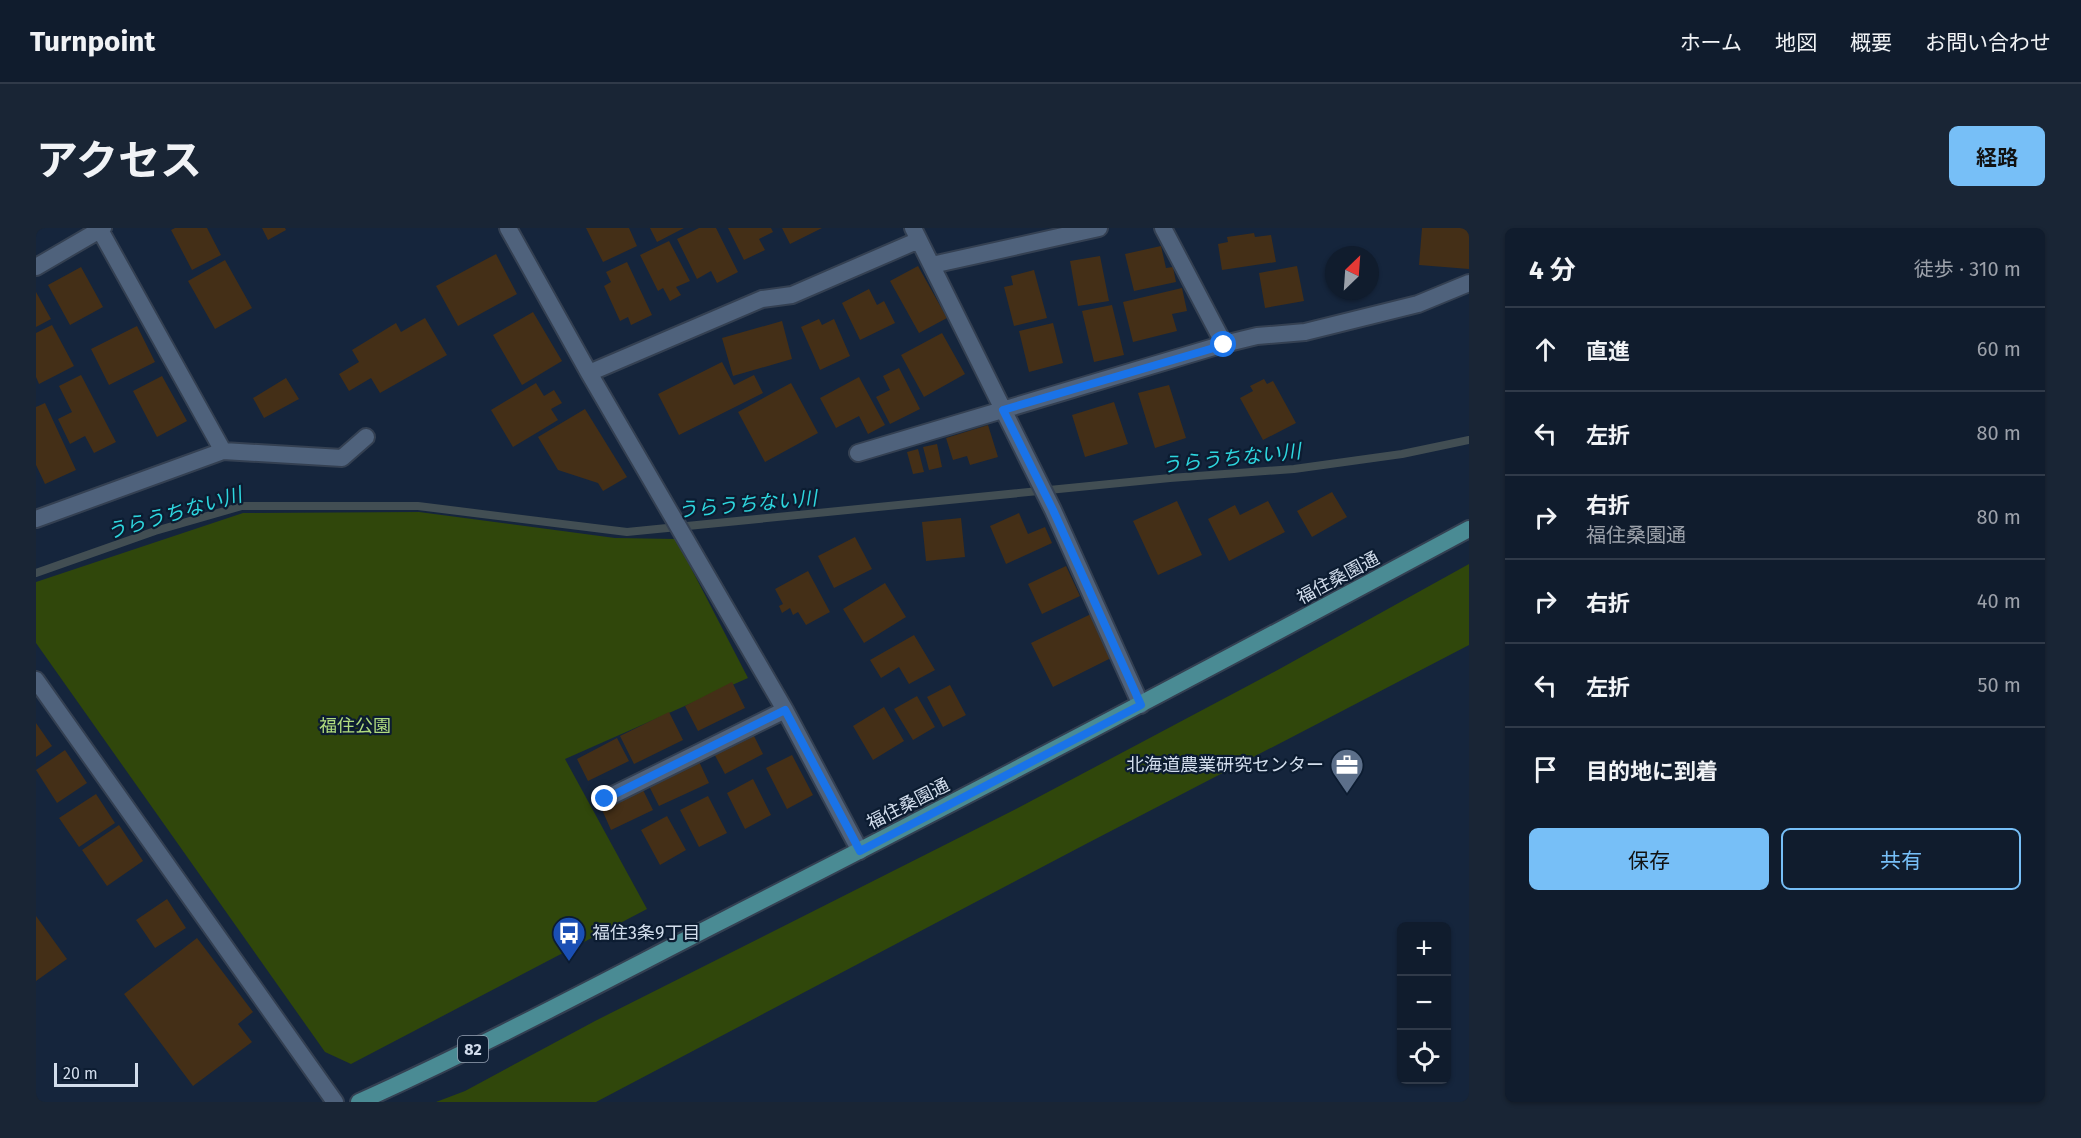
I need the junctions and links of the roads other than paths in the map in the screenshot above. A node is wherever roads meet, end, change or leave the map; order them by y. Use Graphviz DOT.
graph roads {
  1 [pos="508,228"];
  2 [pos="1099,228"];
  3 [pos="1163,228"];
  4 [pos="102,229"];
  5 [pos="916,234"];
  6 [pos="932,265"];
  7 [pos="36,267"];
  8 [pos="1469,283"];
  9 [pos="1224,345"];
  10 [pos="589,373"];
  11 [pos="1003,410"];
  12 [pos="366,437"];
  13 [pos="223,451"];
  14 [pos="858,453"];
  15 [pos="36,519"];
  16 [pos="1469,529"];
  17 [pos="36,680"];
  18 [pos="1141,705"];
  19 [pos="785,710"];
  20 [pos="605,799"];
  21 [pos="860,851"];
  22 [pos="335,1102"];
  23 [pos="359,1102"];
  1 -- 10 [label="street"];
  2 -- 6 [label="street"];
  3 -- 9 [label="street"];
  4 -- 7 [label="street"];
  4 -- 13 [label="street"];
  5 -- 6 [label="street"];
  5 -- 10 [label="street"];
  6 -- 11 [label="street"];
  8 -- 9 [label="street"];
  9 -- 11 [label="street"];
  10 -- 19 [label="street"];
  11 -- 14 [label="street"];
  11 -- 18 [label="street"];
  12 -- 13 [label="street"];
  13 -- 15 [label="street"];
  16 -- 18 [label="main road, 福住桑園通 / 82"];
  17 -- 22 [label="street"];
  18 -- 21 [label="main road, 福住桑園通 / 82"];
  19 -- 20 [label="street"];
  19 -- 21 [label="street"];
  21 -- 23 [label="main road, 福住桑園通 / 82"];
}
